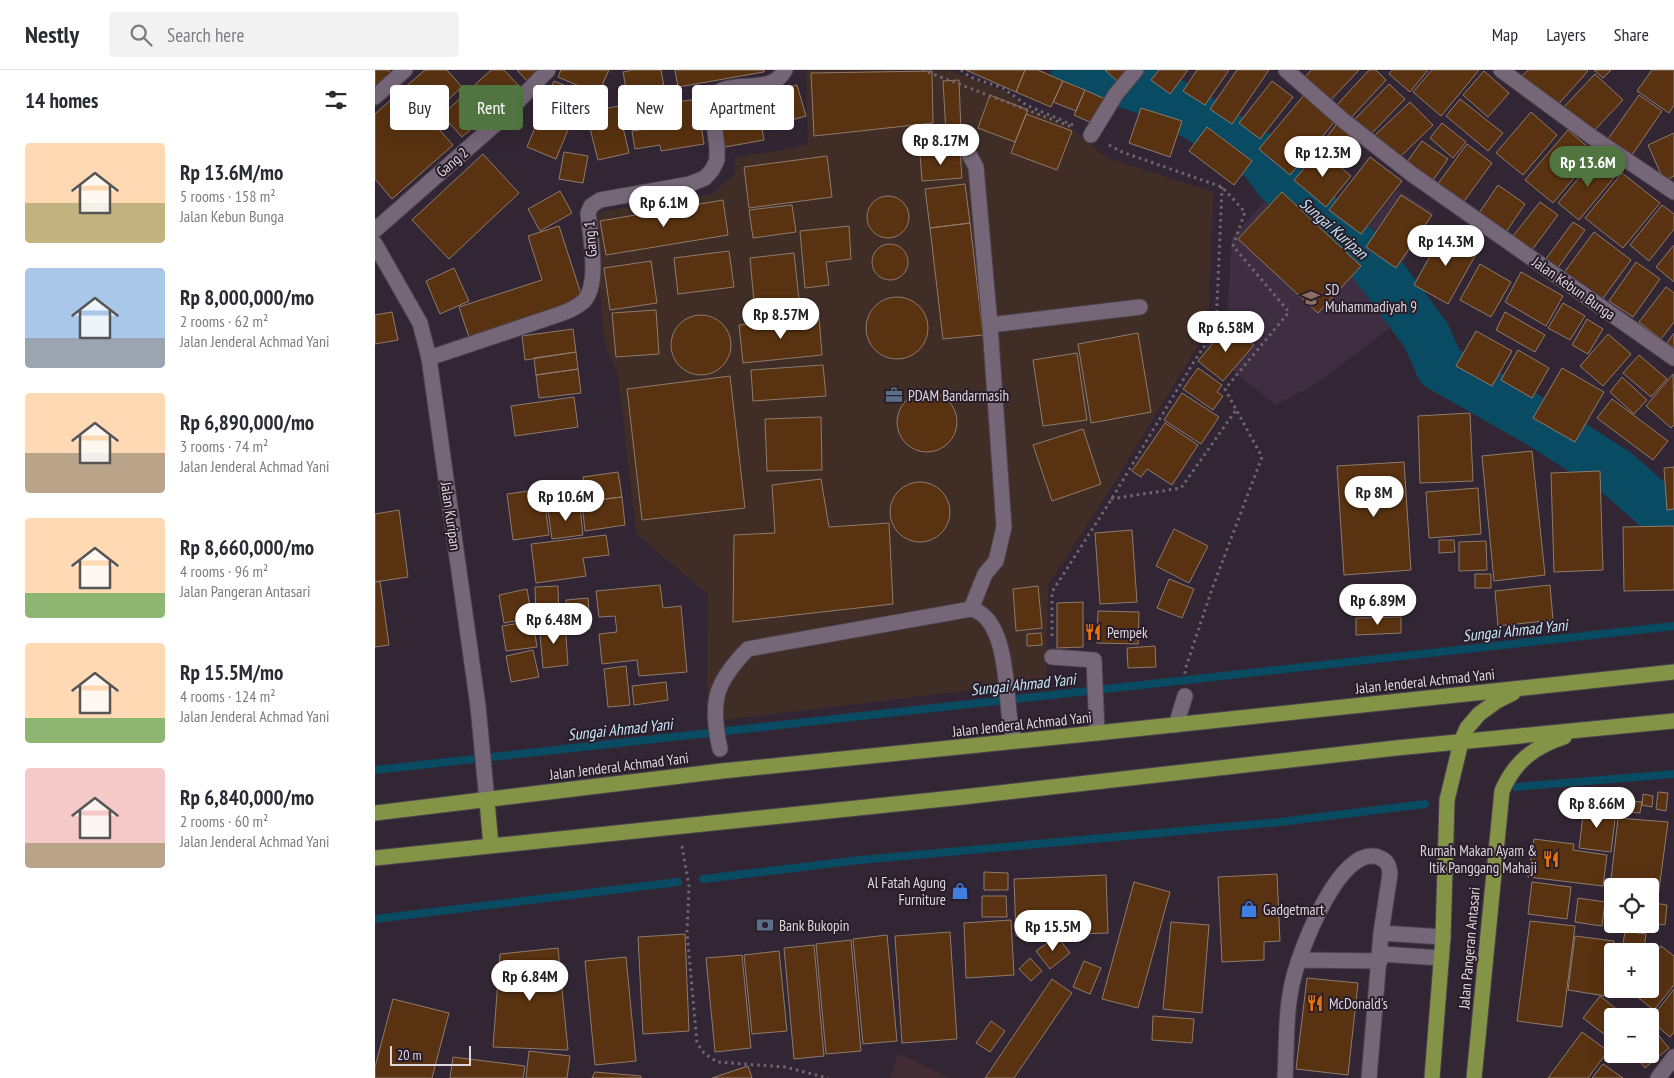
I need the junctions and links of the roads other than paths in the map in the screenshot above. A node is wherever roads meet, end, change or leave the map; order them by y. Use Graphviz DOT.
graph roads {
  1 [pos="405,70"];
  2 [pos="548,70"];
  3 [pos="785,70"];
  4 [pos="1286,70"];
  5 [pos="1501,70"];
  6 [pos="1135,71"];
  7 [pos="375,97"];
  8 [pos="1091,135"];
  9 [pos="913,140"];
  10 [pos="1674,192"];
  11 [pos="375,230"];
  12 [pos="375,244"];
  13 [pos="1140,307"];
  14 [pos="990,325"];
  15 [pos="429,358"];
  16 [pos="1674,358"];
  17 [pos="971,609"];
  18 [pos="1052,657"];
  19 [pos="1674,672"];
  20 [pos="1521,689"];
  21 [pos="1185,696"];
  22 [pos="1674,721"];
  23 [pos="1177,725"];
  24 [pos="1585,731"];
  25 [pos="1097,733"];
  26 [pos="1014,740"];
  27 [pos="1461,742"];
  28 [pos="720,749"];
  29 [pos="487,801"];
  30 [pos="375,813"];
  31 [pos="491,846"];
  32 [pos="375,858"];
  33 [pos="1381,933"];
  34 [pos="1443,937"];
  35 [pos="1380,958"];
  36 [pos="1441,958"];
  37 [pos="1299,960"];
  38 [pos="1674,1057"];
  39 [pos="1660,1077"];
  40 [pos="1285,1078"];
  41 [pos="1369,1078"];
  42 [pos="1432,1078"];
  43 [pos="1474,1078"];
  1 -- 7 [label="street"];
  2 -- 11 [label="street, Gang 2"];
  3 -- 15 [label="street, Gang 1"];
  4 -- 16 [label="street, Jalan Kebun Bunga"];
  5 -- 10 [label="street"];
  6 -- 8 [label="street"];
  9 -- 14 [label="street"];
  12 -- 15 [label="street, Jalan Kuripan"];
  13 -- 14 [label="street"];
  14 -- 17 [label="street"];
  15 -- 29 [label="street, Jalan Kuripan"];
  17 -- 26 [label="street"];
  17 -- 28 [label="street"];
  18 -- 25 [label="street"];
  19 -- 20 [label="highway, Jalan Jenderal Achmad Yani"];
  20 -- 23 [label="highway, Jalan Jenderal Achmad Yani"];
  20 -- 27 [label="highway, Jalan Pangeran Antasari"];
  21 -- 23 [label="street"];
  22 -- 24 [label="highway"];
  23 -- 25 [label="highway, Jalan Jenderal Achmad Yani"];
  24 -- 27 [label="highway"];
  24 -- 43 [label="highway, Jalan Pangeran Antasari"];
  25 -- 26 [label="highway, Jalan Jenderal Achmad Yani"];
  26 -- 29 [label="highway, Jalan Jenderal Achmad Yani"];
  27 -- 31 [label="highway"];
  27 -- 34 [label="highway, Jalan Pangeran Antasari"];
  29 -- 30 [label="highway, Jalan Jenderal Achmad Yani"];
  29 -- 31 [label="highway"];
  31 -- 32 [label="highway"];
  33 -- 34 [label="street"];
  33 -- 35 [label="street"];
  33 -- 37 [label="street"];
  34 -- 36 [label="highway, Jalan Pangeran Antasari"];
  35 -- 36 [label="street"];
  35 -- 37 [label="street"];
  35 -- 41 [label="street"];
  36 -- 42 [label="highway, Jalan Pangeran Antasari"];
  37 -- 40 [label="street"];
  38 -- 39 [label="street"];
}
